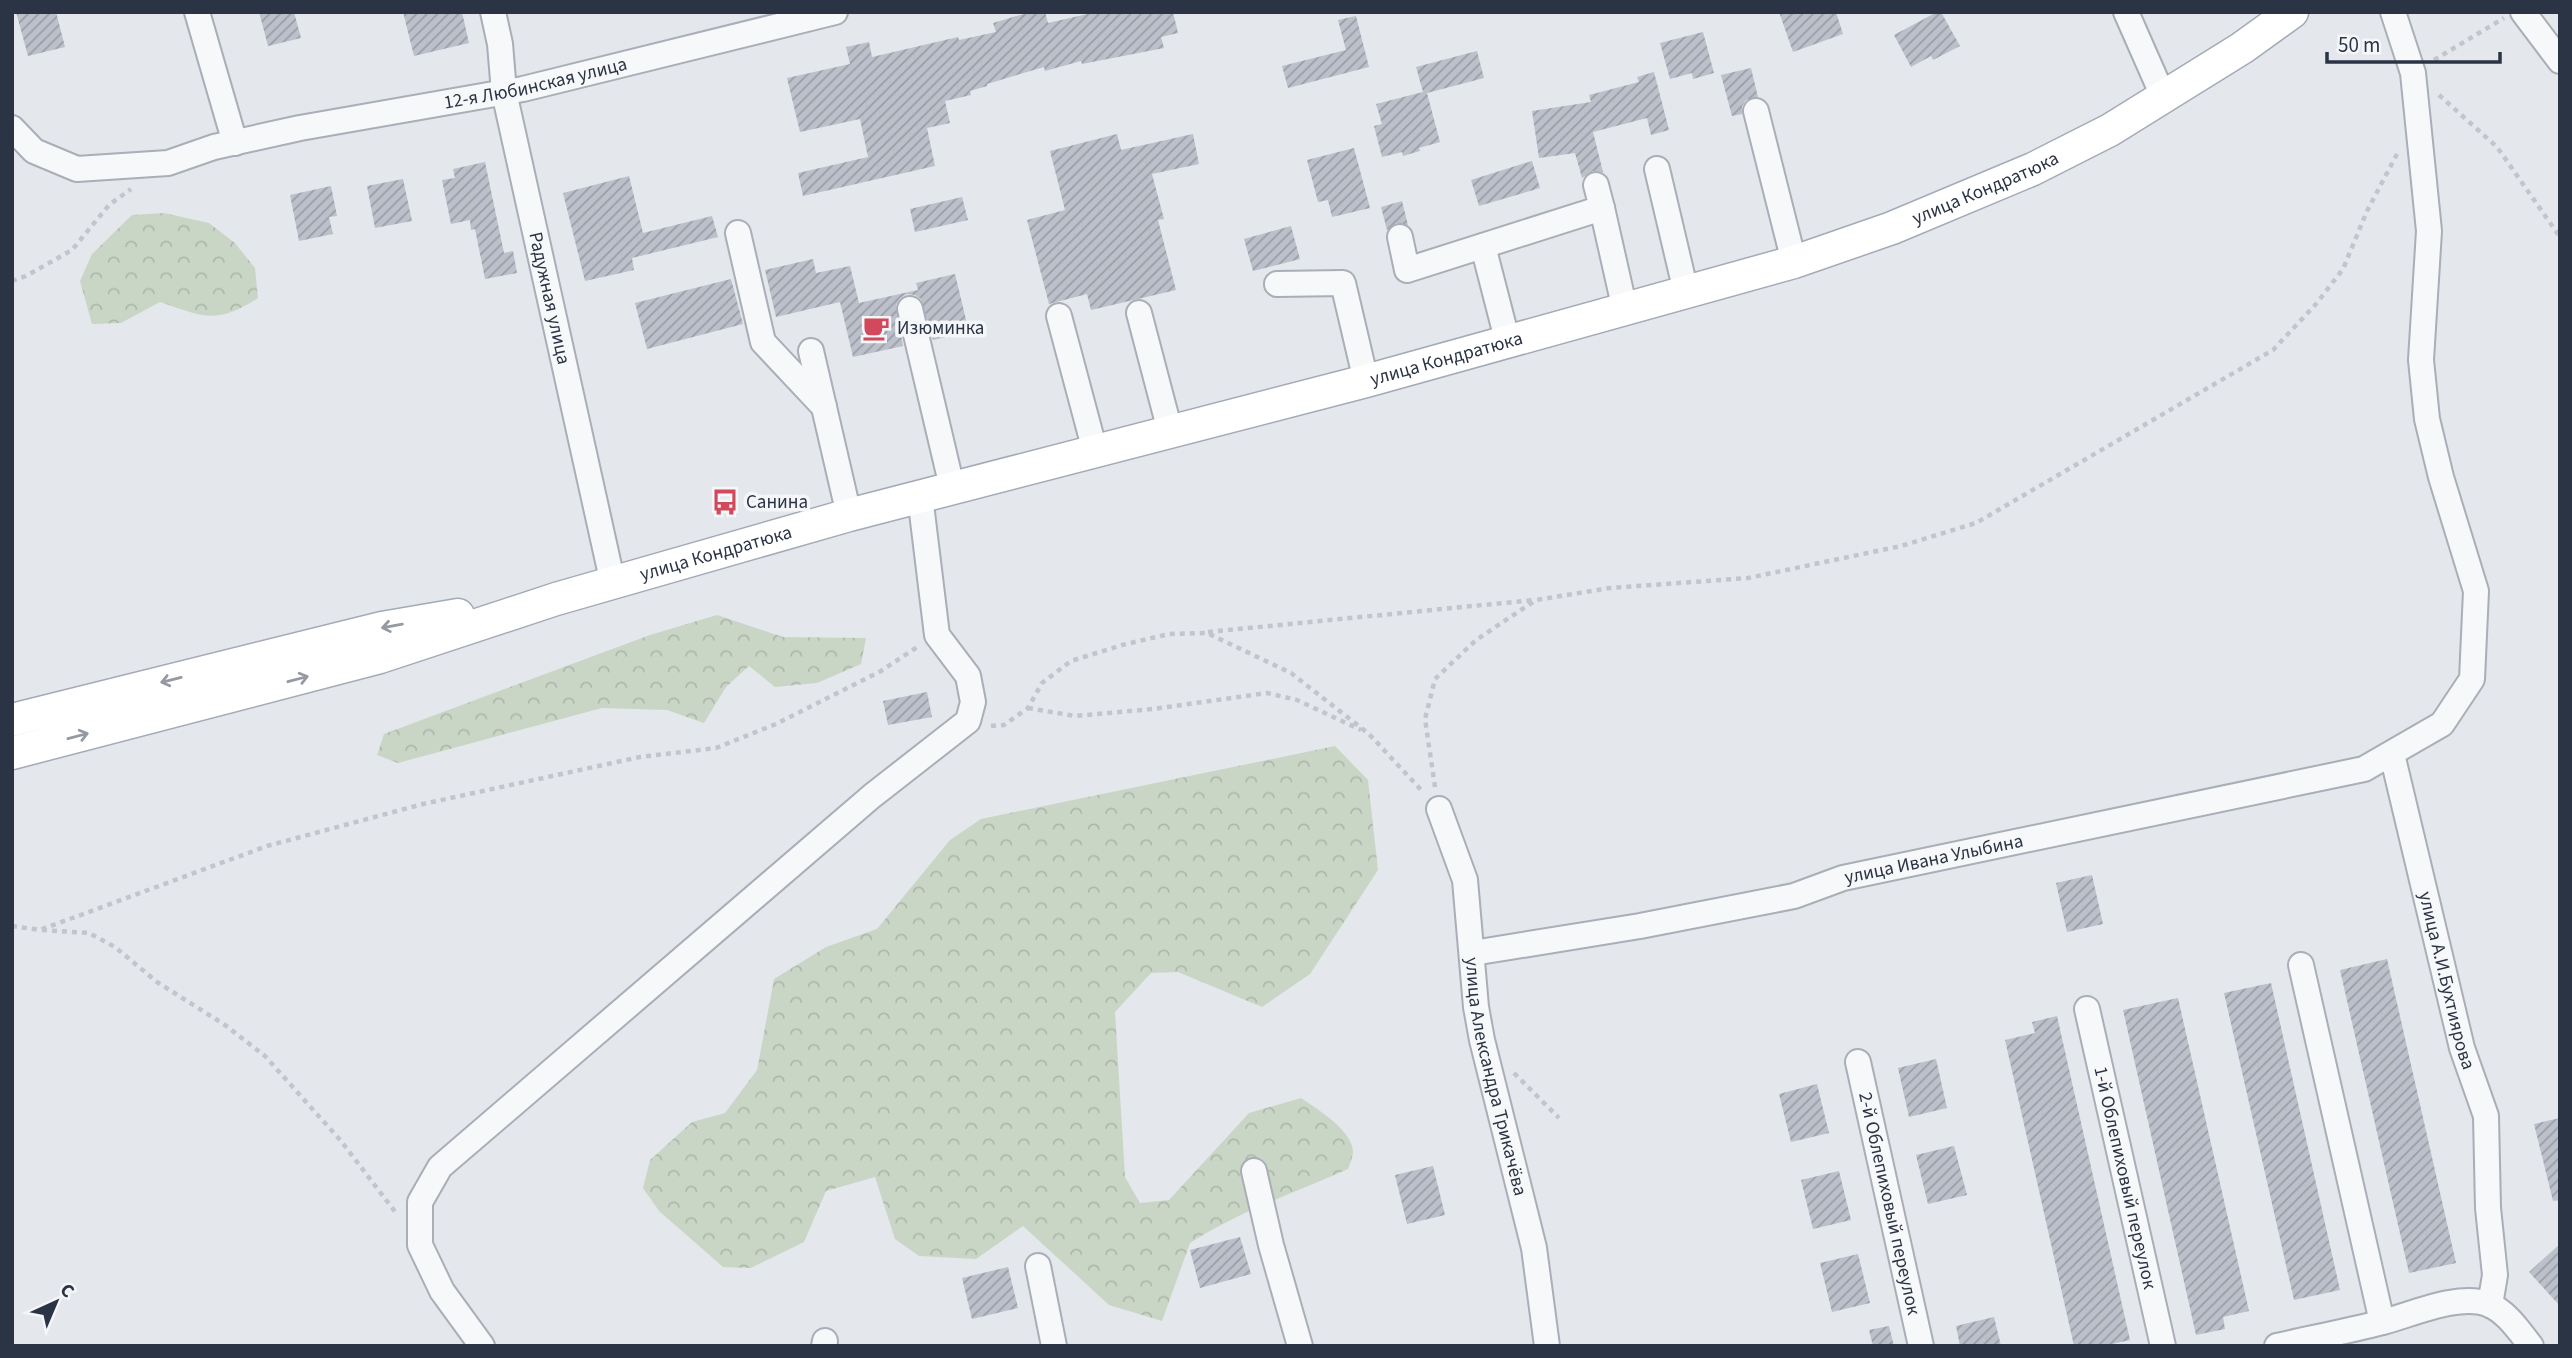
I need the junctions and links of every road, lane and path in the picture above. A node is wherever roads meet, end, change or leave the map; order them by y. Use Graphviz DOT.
graph roads {
  1 [pos="197,12"];
  2 [pos="493,12"];
  3 [pos="835,12"];
  4 [pos="2126,12"];
  5 [pos="2292,12"];
  6 [pos="2393,12"];
  7 [pos="2513,12"];
  8 [pos="2523,12"];
  9 [pos="2560,61"];
  10 [pos="2413,73"];
  11 [pos="504,92"];
  12 [pos="2164,96"];
  13 [pos="1756,111"];
  14 [pos="12,128"];
  15 [pos="235,143"];
  16 [pos="2398,151"];
  17 [pos="168,163"];
  18 [pos="1657,169"];
  19 [pos="738,233"];
  20 [pos="1400,237"];
  21 [pos="2560,237"];
  22 [pos="1483,246"];
  23 [pos="1794,262"];
  24 [pos="12,281"];
  25 [pos="1277,284"];
  26 [pos="1686,292"];
  27 [pos="910,309"];
  28 [pos="1625,310"];
  29 [pos="1139,313"];
  30 [pos="1059,316"];
  31 [pos="1508,343"];
  32 [pos="811,351"];
  33 [pos="1366,381"];
  34 [pos="824,407"];
  35 [pos="1170,431"];
  36 [pos="1095,451"];
  37 [pos="952,487"];
  38 [pos="920,496"];
  39 [pos="849,515"];
  40 [pos="613,584"];
  41 [pos="556,599"];
  42 [pos="1536,600"];
  43 [pos="1207,633"];
  44 [pos="937,635"];
  45 [pos="1028,708"];
  46 [pos="12,720"];
  47 [pos="968,721"];
  48 [pos="1369,734"];
  49 [pos="12,753"];
  50 [pos="2392,754"];
  51 [pos="1439,809"];
  52 [pos="12,926"];
  53 [pos="40,930"];
  54 [pos="1473,953"];
  55 [pos="2301,965"];
  56 [pos="2087,1009"];
  57 [pos="1858,1062"];
  58 [pos="1511,1069"];
  59 [pos="1559,1118"];
  60 [pos="1254,1171"];
  61 [pos="420,1245"];
  62 [pos="1038,1266"];
  63 [pos="2490,1305"];
  64 [pos="2382,1322"];
  65 [pos="482,1346"];
  66 [pos="1054,1346"];
  67 [pos="1300,1346"];
  68 [pos="1547,1346"];
  69 [pos="1921,1346"];
  70 [pos="2163,1346"];
  71 [pos="2277,1346"];
  72 [pos="2531,1346"];
  1 -- 15 [label="street"];
  2 -- 11 [label="street, Радужная улица"];
  3 -- 11 [label="street, 12-я Любинская улица"];
  4 -- 12 [label="street"];
  5 -- 12 [label="main road, улица Кондратюка"];
  6 -- 10 [label="street, улица Ивана Улыбина"];
  7 -- 10 [label="path"];
  8 -- 9 [label="street"];
  10 -- 21 [label="path"];
  10 -- 50 [label="street, улица Ивана Улыбина"];
  11 -- 15 [label="street, 12-я Любинская улица"];
  11 -- 40 [label="street, Радужная улица"];
  12 -- 23 [label="main road, улица Кондратюка"];
  13 -- 23 [label="street"];
  14 -- 17 [label="street, 12-я Любинская улица"];
  15 -- 17 [label="street, 12-я Любинская улица"];
  16 -- 42 [label="path"];
  17 -- 24 [label="path"];
  18 -- 26 [label="street"];
  19 -- 34 [label="street"];
  20 -- 22 [label="street"];
  22 -- 28 [label="street"];
  22 -- 31 [label="street"];
  23 -- 26 [label="main road, улица Кондратюка"];
  25 -- 33 [label="street"];
  26 -- 28 [label="main road, улица Кондратюка"];
  27 -- 37 [label="street"];
  28 -- 31 [label="main road, улица Кондратюка"];
  29 -- 35 [label="street"];
  30 -- 36 [label="street"];
  31 -- 33 [label="main road, улица Кондратюка"];
  32 -- 34 [label="street"];
  33 -- 35 [label="main road, улица Кондратюка"];
  34 -- 39 [label="street"];
  35 -- 36 [label="main road, улица Кондратюка"];
  36 -- 37 [label="main road, улица Кондратюка"];
  37 -- 38 [label="main road, улица Кондратюка"];
  38 -- 39 [label="main road, улица Кондратюка"];
  38 -- 44 [label="street"];
  39 -- 40 [label="main road, улица Кондратюка"];
  40 -- 41 [label="main road, улица Кондратюка"];
  41 -- 46 [label="main road, one-way"];
  49 -- 41 [label="main road, one-way"];
  42 -- 43 [label="path"];
  42 -- 51 [label="path"];
  43 -- 45 [label="path"];
  43 -- 48 [label="path"];
  44 -- 47 [label="street"];
  44 -- 53 [label="path"];
  45 -- 47 [label="path"];
  45 -- 48 [label="path"];
  47 -- 61 [label="street"];
  48 -- 51 [label="path"];
  50 -- 54 [label="street, улица Ивана Улыбина"];
  50 -- 63 [label="street, улица А.И.Бухтиярова"];
  51 -- 54 [label="street, улица Александра Трикачёва"];
  52 -- 53 [label="path"];
  53 -- 61 [label="path"];
  54 -- 68 [label="street, улица Александра Трикачёва"];
  55 -- 64 [label="street"];
  56 -- 70 [label="street, 1-й Облепиховый переулок"];
  57 -- 69 [label="street, 2-й Облепиховый переулок"];
  58 -- 59 [label="path"];
  60 -- 67 [label="street"];
  61 -- 65 [label="street"];
  62 -- 66 [label="street"];
  63 -- 64 [label="street"];
  63 -- 72 [label="street"];
  64 -- 71 [label="street"];
}
